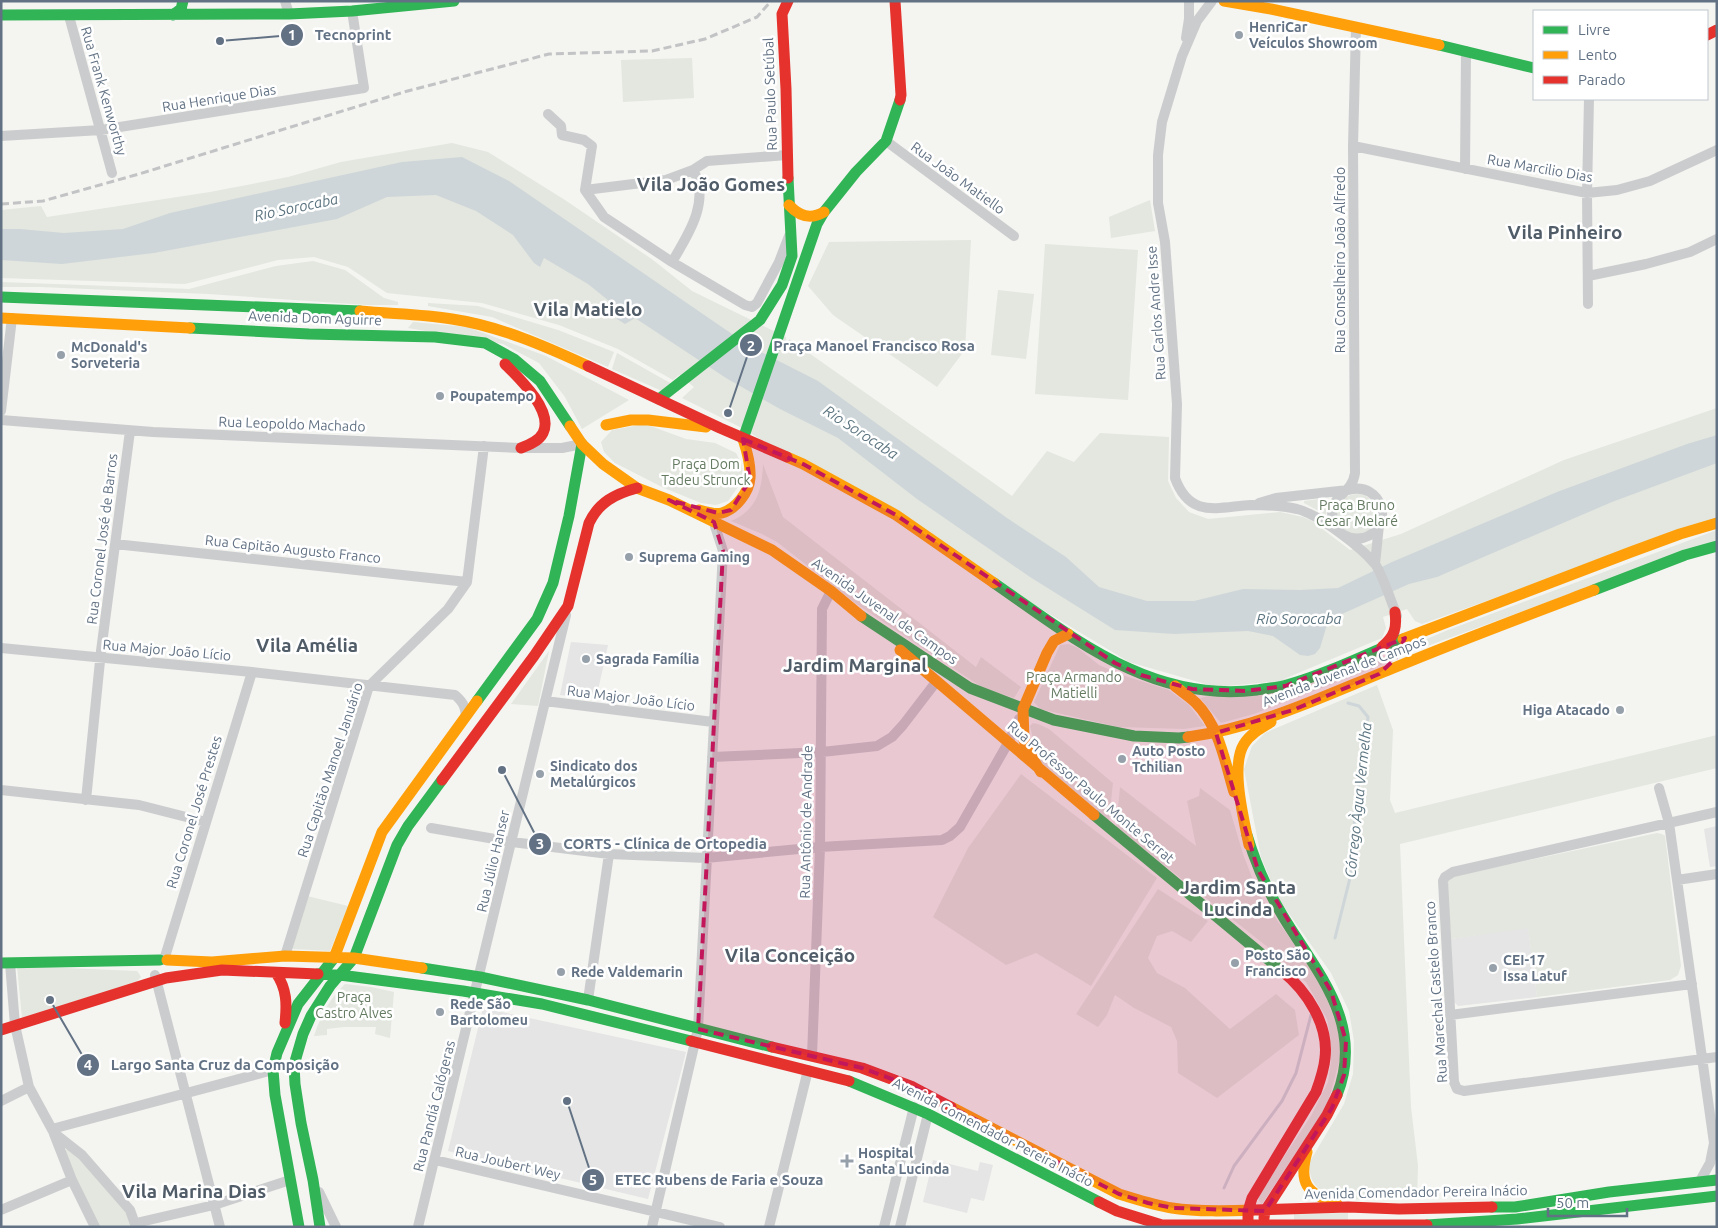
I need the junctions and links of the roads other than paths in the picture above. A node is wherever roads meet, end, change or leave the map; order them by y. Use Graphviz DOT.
graph roads {
  1 [pos="183,1"];
  2 [pos="187,1"];
  3 [pos="285,1"];
  4 [pos="454,1"];
  5 [pos="788,1"];
  6 [pos="894,1"];
  7 [pos="1189,1"];
  8 [pos="1212,1"];
  9 [pos="1224,1"];
  10 [pos="1272,5"];
  11 [pos="352,11"];
  12 [pos="289,14"];
  13 [pos="1,15"];
  14 [pos="173,15"];
  15 [pos="201,15"];
  16 [pos="69,16"];
  17 [pos="1356,28"];
  18 [pos="1466,51"];
  19 [pos="1182,56"];
  20 [pos="1533,68"];
  21 [pos="1589,100"];
  22 [pos="548,114"];
  23 [pos="101,130"];
  24 [pos="1,136"];
  25 [pos="886,141"];
  26 [pos="1353,146"];
  27 [pos="1717,150"];
  28 [pos="787,155"];
  29 [pos="1465,169"];
  30 [pos="693,170"];
  31 [pos="112,173"];
  32 [pos="585,190"];
  33 [pos="1587,193"];
  34 [pos="789,205"];
  35 [pos="824,212"];
  36 [pos="790,234"];
  37 [pos="1014,236"];
  38 [pos="1717,239"];
  39 [pos="672,262"];
  40 [pos="1588,276"];
  41 [pos="6,298"];
  42 [pos="1588,304"];
  43 [pos="7,318"];
  44 [pos="485,343"];
  45 [pos="660,399"];
  46 [pos="1,411"];
  47 [pos="1,420"];
  48 [pos="720,428"];
  49 [pos="130,431"];
  50 [pos="599,431"];
  51 [pos="743,439"];
  52 [pos="582,444"];
  53 [pos="484,446"];
  54 [pos="521,448"];
  55 [pos="637,488"];
  56 [pos="1348,490"];
  57 [pos="669,500"];
  58 [pos="1253,505"];
  59 [pos="718,524"];
  60 [pos="1717,524"];
  61 [pos="1379,525"];
  62 [pos="1343,535"];
  63 [pos="115,544"];
  64 [pos="1717,546"];
  65 [pos="1375,564"];
  66 [pos="467,582"];
  67 [pos="831,591"];
  68 [pos="568,606"];
  69 [pos="855,612"];
  70 [pos="1395,612"];
  71 [pos="1426,630"];
  72 [pos="1068,634"];
  73 [pos="1405,638"];
  74 [pos="1,648"];
  75 [pos="1380,649"];
  76 [pos="101,658"];
  77 [pos="252,672"];
  78 [pos="1379,674"];
  79 [pos="936,682"];
  80 [pos="1172,684"];
  81 [pos="369,686"];
  82 [pos="545,701"];
  83 [pos="1023,709"];
  84 [pos="1293,710"];
  85 [pos="466,716"];
  86 [pos="713,722"];
  87 [pos="1216,733"];
  88 [pos="1008,743"];
  89 [pos="822,752"];
  90 [pos="712,757"];
  91 [pos="1041,772"];
  92 [pos="1659,788"];
  93 [pos="1,790"];
  94 [pos="86,800"];
  95 [pos="1717,812"];
  96 [pos="206,822"];
  97 [pos="1669,823"];
  98 [pos="431,828"];
  99 [pos="512,842"];
  100 [pos="1249,845"];
  101 [pos="820,847"];
  102 [pos="609,854"];
  103 [pos="706,858"];
  104 [pos="1717,874"];
  105 [pos="1677,880"];
  106 [pos="285,956"];
  107 [pos="335,956"];
  108 [pos="354,958"];
  109 [pos="164,960"];
  110 [pos="8,963"];
  111 [pos="276,973"];
  112 [pos="319,975"];
  113 [pos="340,975"];
  114 [pos="480,976"];
  115 [pos="160,978"];
  116 [pos="1692,984"];
  117 [pos="476,993"];
  118 [pos="588,1000"];
  119 [pos="1450,1015"];
  120 [pos="18,1024"];
  121 [pos="698,1029"];
  122 [pos="1,1030"];
  123 [pos="284,1036"];
  124 [pos="696,1042"];
  125 [pos="812,1056"];
  126 [pos="1717,1057"];
  127 [pos="1702,1060"];
  128 [pos="273,1070"];
  129 [pos="808,1070"];
  130 [pos="29,1088"];
  131 [pos="186,1094"];
  132 [pos="1,1101"];
  133 [pos="914,1107"];
  134 [pos="928,1114"];
  135 [pos="53,1131"];
  136 [pos="1313,1136"];
  137 [pos="1715,1146"];
  138 [pos="64,1147"];
  139 [pos="435,1160"];
  140 [pos="72,1180"];
  141 [pos="290,1180"];
  142 [pos="313,1180"];
  143 [pos="1717,1180"];
  144 [pos="1700,1181"];
  145 [pos="1714,1195"];
  146 [pos="214,1205"];
  147 [pos="1348,1207"];
  148 [pos="1398,1209"];
  149 [pos="1421,1209"];
  150 [pos="1,1210"];
  151 [pos="656,1211"];
  152 [pos="1248,1211"];
  153 [pos="1265,1211"];
  154 [pos="136,1225"];
  155 [pos="1164,1226"];
  156 [pos="1248,1226"];
  157 [pos="1264,1226"];
  158 [pos="1345,1226"];
  159 [pos="1386,1226"];
  160 [pos="1435,1226"];
  161 [pos="95,1227"];
  162 [pos="220,1227"];
  163 [pos="299,1227"];
  164 [pos="320,1227"];
  165 [pos="336,1227"];
  166 [pos="418,1227"];
  167 [pos="652,1227"];
  168 [pos="720,1227"];
  169 [pos="769,1227"];
  170 [pos="884,1227"];
  171 [pos="900,1227"];
  1 -- 14 [label="main road"];
  2 -- 15 [label="main road"];
  3 -- 12 [label="street"];
  4 -- 11 [label="main road"];
  5 -- 28 [label="main road, Rua Paulo Setúbal"];
  6 -- 25 [label="main road"];
  7 -- 19 [label="street, Rua Carlos Andre Isse"];
  8 -- 19 [label="street, Rua Carlos Andre Isse"];
  9 -- 10 [label="main road"];
  10 -- 17 [label="main road"];
  11 -- 12 [label="main road"];
  11 -- 23 [label="street, Rua Henrique Dias"];
  12 -- 15 [label="main road"];
  13 -- 16 [label="main road"];
  14 -- 15 [label="main road"];
  14 -- 16 [label="main road"];
  16 -- 23 [label="street, Rua Frank Kenworthy"];
  17 -- 18 [label="main road"];
  17 -- 26 [label="street, Rua Conselheiro João Alfredo"];
  18 -- 20 [label="main road"];
  18 -- 29 [label="street"];
  19 -- 58 [label="street, Rua Carlos Andre Isse"];
  21 -- 33 [label="street"];
  22 -- 32 [label="street"];
  23 -- 24 [label="street, Rua Henrique Dias"];
  23 -- 31 [label="street, Rua Frank Kenworthy"];
  25 -- 35 [label="main road"];
  25 -- 37 [label="street, Rua João Matiello"];
  26 -- 29 [label="street, Rua Marcilio Dias"];
  26 -- 56 [label="street, Rua Conselheiro João Alfredo"];
  27 -- 33 [label="street, Rua Marcilio Dias"];
  28 -- 30 [label="street"];
  28 -- 34 [label="main road, Rua Paulo Setúbal"];
  29 -- 33 [label="street, Rua Marcilio Dias"];
  30 -- 32 [label="street"];
  30 -- 39 [label="street"];
  32 -- 39 [label="street"];
  33 -- 40 [label="street"];
  34 -- 35 [label="main road"];
  34 -- 36 [label="main road, Rua Paulo Setúbal"];
  35 -- 51 [label="main road"];
  36 -- 39 [label="street"];
  36 -- 45 [label="main road, Rua Paulo Setúbal"];
  38 -- 40 [label="street"];
  40 -- 42 [label="street"];
  41 -- 45 [label="main road, Avenida Dom Aguirre"];
  43 -- 44 [label="main road, Avenida Dom Aguirre"];
  43 -- 46 [label="street"];
  44 -- 52 [label="main road, Avenida Dom Aguirre"];
  44 -- 54 [label="main road"];
  45 -- 48 [label="main road, Avenida Dom Aguirre"];
  45 -- 50 [label="main road, Rua Paulo Setúbal"];
  47 -- 49 [label="street, Rua Leopoldo Machado"];
  48 -- 50 [label="main road"];
  48 -- 51 [label="main road, Avenida Juvenal de Campos"];
  49 -- 53 [label="street, Rua Leopoldo Machado"];
  49 -- 63 [label="street, Rua Coronel José de Barros"];
  50 -- 52 [label="main road"];
  51 -- 57 [label="main road"];
  51 -- 72 [label="main road, Avenida Juvenal de Campos"];
  52 -- 54 [label="street, Rua Leopoldo Machado"];
  52 -- 55 [label="main road, Avenida Dom Aguirre"];
  52 -- 85 [label="main road"];
  53 -- 54 [label="street, Rua Leopoldo Machado"];
  53 -- 66 [label="street, Rua Capitão Manoel Januário"];
  55 -- 57 [label="main road, Avenida Dom Aguirre"];
  55 -- 68 [label="main road"];
  56 -- 58 [label="street, Rua Carlos Andre Isse"];
  56 -- 61 [label="street"];
  56 -- 62 [label="street"];
  57 -- 59 [label="main road, Avenida Juvenal de Campos"];
  58 -- 62 [label="street, Rua Carlos Andre Isse"];
  59 -- 67 [label="main road, Avenida Juvenal de Campos"];
  59 -- 86 [label="street"];
  60 -- 71 [label="main road, Avenida Juvenal de Campos"];
  61 -- 62 [label="street"];
  61 -- 65 [label="street"];
  62 -- 65 [label="street"];
  63 -- 66 [label="street, Rua Capitão Augusto Franco"];
  63 -- 76 [label="street, Rua Coronel José de Barros"];
  64 -- 78 [label="main road, Avenida Juvenal de Campos"];
  65 -- 70 [label="street"];
  66 -- 81 [label="street, Rua Capitão Manoel Januário"];
  67 -- 69 [label="main road, Avenida Juvenal de Campos"];
  67 -- 89 [label="street, Rua Antônio de Andrade"];
  68 -- 82 [label="street, Rua Júlio Hanser"];
  68 -- 108 [label="main road"];
  69 -- 79 [label="main road, Rua Professor Paulo Monte Serrat"];
  69 -- 83 [label="main road, Avenida Juvenal de Campos"];
  70 -- 71 [label="main road"];
  70 -- 73 [label="street"];
  70 -- 75 [label="main road"];
  71 -- 73 [label="main road, Avenida Juvenal de Campos"];
  72 -- 80 [label="main road, Avenida Juvenal de Campos"];
  72 -- 83 [label="main road"];
  73 -- 75 [label="main road, Avenida Juvenal de Campos"];
  73 -- 78 [label="main road"];
  74 -- 76 [label="street, Rua Major João Lício"];
  75 -- 80 [label="main road, Avenida Juvenal de Campos"];
  76 -- 77 [label="street, Rua Major João Lício"];
  76 -- 94 [label="street, Rua Coronel José de Barros"];
  77 -- 81 [label="street, Rua Major João Lício"];
  77 -- 96 [label="street, Rua Coronel José Prestes"];
  78 -- 84 [label="main road, Avenida Juvenal de Campos"];
  79 -- 88 [label="main road, Rua Professor Paulo Monte Serrat"];
  79 -- 89 [label="street"];
  80 -- 87 [label="main road"];
  81 -- 85 [label="street, Rua Major João Lício"];
  81 -- 106 [label="street, Rua Capitão Manoel Januário"];
  82 -- 86 [label="street, Rua Major João Lício"];
  82 -- 99 [label="street, Rua Júlio Hanser"];
  83 -- 87 [label="main road, Avenida Juvenal de Campos"];
  83 -- 88 [label="street"];
  83 -- 91 [label="main road"];
  84 -- 87 [label="main road, Avenida Juvenal de Campos"];
  84 -- 100 [label="main road"];
  85 -- 107 [label="main road"];
  86 -- 90 [label="street"];
  87 -- 100 [label="main road"];
  88 -- 91 [label="main road, Rua Professor Paulo Monte Serrat"];
  88 -- 101 [label="street"];
  89 -- 90 [label="street"];
  89 -- 101 [label="street, Rua Antônio de Andrade"];
  90 -- 103 [label="street"];
  91 -- 152 [label="main road, Rua Professor Paulo Monte Serrat"];
  92 -- 97 [label="street"];
  93 -- 94 [label="street"];
  94 -- 96 [label="street"];
  95 -- 97 [label="street"];
  96 -- 109 [label="street, Rua Coronel José Prestes"];
  97 -- 105 [label="street"];
  97 -- 119 [label="street, Rua Marechal Castelo Branco"];
  98 -- 99 [label="street"];
  99 -- 102 [label="street"];
  99 -- 114 [label="street, Rua Júlio Hanser"];
  100 -- 136 [label="main road"];
  101 -- 103 [label="street"];
  101 -- 125 [label="street, Rua Antônio de Andrade"];
  102 -- 103 [label="street"];
  102 -- 118 [label="street"];
  103 -- 121 [label="street"];
  104 -- 105 [label="street"];
  105 -- 116 [label="street"];
  106 -- 107 [label="main road, Avenida Comendador Pereira Inácio"];
  106 -- 109 [label="main road, Avenida Comendador Pereira Inácio"];
  107 -- 108 [label="main road, Avenida Comendador Pereira Inácio"];
  107 -- 112 [label="main road"];
  108 -- 113 [label="main road"];
  108 -- 114 [label="main road, Avenida Comendador Pereira Inácio"];
  109 -- 110 [label="main road, Avenida Comendador Pereira Inácio"];
  109 -- 115 [label="main road"];
  109 -- 115 [label="main road"];
  110 -- 120 [label="street"];
  111 -- 112 [label="main road, Avenida Comendador Pereira Inácio"];
  111 -- 115 [label="main road, Avenida Comendador Pereira Inácio"];
  111 -- 123 [label="main road"];
  112 -- 113 [label="main road, Avenida Comendador Pereira Inácio"];
  112 -- 123 [label="main road"];
  113 -- 117 [label="main road, Avenida Comendador Pereira Inácio"];
  113 -- 142 [label="main road"];
  114 -- 117 [label="street"];
  114 -- 118 [label="main road, Avenida Comendador Pereira Inácio"];
  115 -- 120 [label="main road, Avenida Comendador Pereira Inácio"];
  115 -- 131 [label="street"];
  116 -- 119 [label="street"];
  116 -- 127 [label="street"];
  117 -- 124 [label="main road, Avenida Comendador Pereira Inácio"];
  117 -- 139 [label="street, Rua Pandiá Calógeras"];
  118 -- 121 [label="main road, Avenida Comendador Pereira Inácio"];
  119 -- 127 [label="street, Rua Marechal Castelo Branco"];
  120 -- 122 [label="main road, Avenida Comendador Pereira Inácio"];
  120 -- 130 [label="street"];
  121 -- 124 [label="street"];
  121 -- 125 [label="main road, Avenida Comendador Pereira Inácio"];
  123 -- 128 [label="main road"];
  124 -- 129 [label="main road, Avenida Comendador Pereira Inácio"];
  124 -- 151 [label="street"];
  125 -- 152 [label="main road, Avenida Comendador Pereira Inácio"];
  126 -- 127 [label="street"];
  127 -- 137 [label="street"];
  128 -- 131 [label="street"];
  128 -- 141 [label="main road"];
  129 -- 133 [label="main road, Avenida Comendador Pereira Inácio"];
  129 -- 169 [label="street"];
  130 -- 132 [label="street"];
  130 -- 135 [label="street"];
  131 -- 135 [label="street"];
  131 -- 146 [label="street"];
  133 -- 134 [label="main road, Avenida Comendador Pereira Inácio"];
  133 -- 170 [label="street"];
  134 -- 155 [label="main road, Avenida Comendador Pereira Inácio"];
  134 -- 171 [label="street"];
  135 -- 138 [label="street"];
  136 -- 147 [label="main road"];
  136 -- 153 [label="main road"];
  137 -- 144 [label="street"];
  138 -- 140 [label="street"];
  138 -- 154 [label="street"];
  139 -- 151 [label="street, Rua Joubert Wey"];
  139 -- 166 [label="street, Rua Pandiá Calógeras"];
  140 -- 150 [label="street"];
  140 -- 161 [label="street"];
  141 -- 146 [label="street"];
  141 -- 163 [label="main road"];
  142 -- 164 [label="main road"];
  142 -- 165 [label="street"];
  143 -- 144 [label="main road, Avenida Comendador Pereira Inácio"];
  144 -- 149 [label="main road, Avenida Comendador Pereira Inácio"];
  145 -- 160 [label="main road, Avenida Comendador Pereira Inácio"];
  146 -- 154 [label="street"];
  146 -- 162 [label="street"];
  147 -- 148 [label="main road, Avenida Comendador Pereira Inácio"];
  147 -- 153 [label="main road, Avenida Comendador Pereira Inácio"];
  148 -- 149 [label="main road, Avenida Comendador Pereira Inácio"];
  148 -- 159 [label="main road"];
  149 -- 160 [label="main road"];
  151 -- 167 [label="street"];
  151 -- 168 [label="street, Rua Joubert Wey"];
  152 -- 153 [label="main road, Avenida Comendador Pereira Inácio"];
  152 -- 156 [label="main road"];
  153 -- 157 [label="main road"];
  155 -- 156 [label="main road, Avenida Comendador Pereira Inácio"];
  156 -- 157 [label="main road, Avenida Comendador Pereira Inácio"];
  157 -- 158 [label="main road, Avenida Comendador Pereira Inácio"];
  158 -- 159 [label="main road, Avenida Comendador Pereira Inácio"];
  159 -- 160 [label="main road, Avenida Comendador Pereira Inácio"];
}
